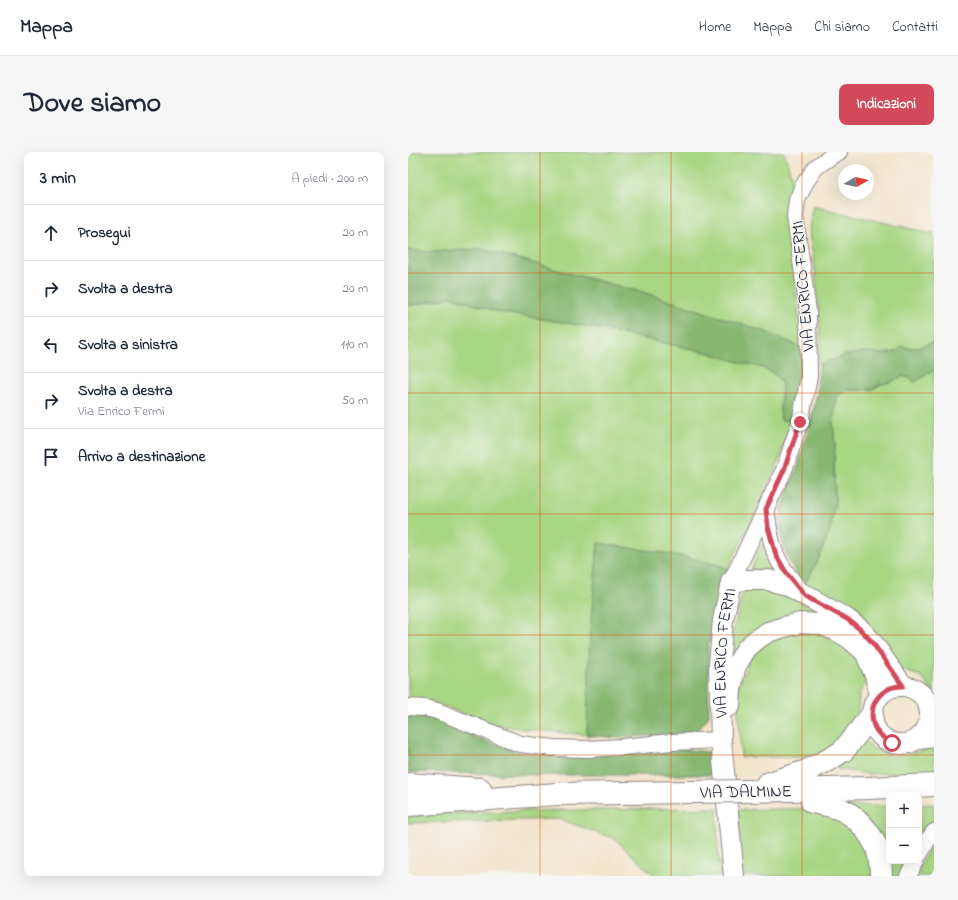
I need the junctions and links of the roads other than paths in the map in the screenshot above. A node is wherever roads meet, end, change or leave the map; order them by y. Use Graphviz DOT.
graph roads {
  1 [pos="839,152"];
  2 [pos="766,509"];
  3 [pos="731,582"];
  4 [pos="805,596"];
  5 [pos="903,686"];
  6 [pos="875,706"];
  7 [pos="408,707"];
  8 [pos="931,711"];
  9 [pos="934,739"];
  10 [pos="721,740"];
  11 [pos="910,742"];
  12 [pos="408,784"];
  13 [pos="934,785"];
  14 [pos="745,791"];
  15 [pos="557,794"];
  16 [pos="886,798"];
  17 [pos="922,798"];
  18 [pos="934,798"];
  19 [pos="812,802"];
  20 [pos="408,805"];
  21 [pos="934,832"];
  22 [pos="922,849"];
  23 [pos="914,864"];
  24 [pos="734,876"];
  25 [pos="881,876"];
  26 [pos="908,876"];
  1 -- 2 [label="street, VIA ENRICO FERMI"];
  2 -- 3 [label="street, VIA ENRICO FERMI"];
  2 -- 4 [label="street"];
  3 -- 4 [label="street"];
  3 -- 10 [label="street, VIA ENRICO FERMI"];
  4 -- 5 [label="street"];
  5 -- 6 [label="street"];
  5 -- 8 [label="street"];
  6 -- 10 [label="street"];
  6 -- 11 [label="street"];
  6 -- 14 [label="highway"];
  7 -- 10 [label="street"];
  8 -- 11 [label="street"];
  9 -- 11 [label="street"];
  10 -- 24 [label="street, VIA ENRICO FERMI"];
  12 -- 15 [label="highway"];
  13 -- 14 [label="highway, VIA DALMINE"];
  14 -- 15 [label="highway, VIA DALMINE, bridge"];
  14 -- 19 [label="highway"];
  15 -- 20 [label="highway"];
  16 -- 19 [label="highway"];
  17 -- 18 [label="highway"];
  19 -- 25 [label="highway"];
  21 -- 22 [label="street"];
  23 -- 26 [label="street"];
}
